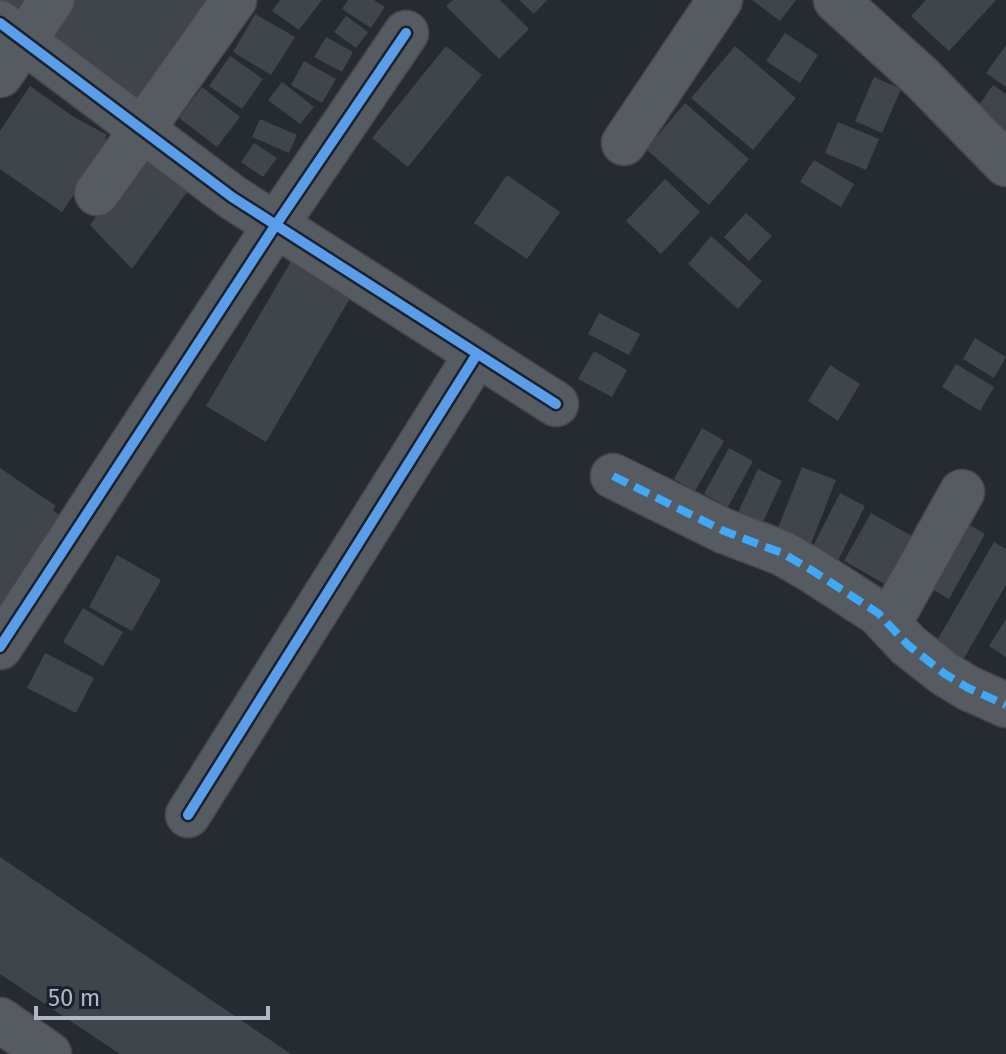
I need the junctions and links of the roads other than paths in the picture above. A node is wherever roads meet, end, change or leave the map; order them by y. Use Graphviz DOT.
graph roads {
  1 [pos="52,0"];
  2 [pos="234,0"];
  3 [pos="720,0"];
  4 [pos="836,0"];
  5 [pos="406,33"];
  6 [pos="8,46"];
  7 [pos="142,129"];
  8 [pos="624,143"];
  9 [pos="1006,164"];
  10 [pos="97,193"];
  11 [pos="275,226"];
  12 [pos="477,354"];
  13 [pos="556,404"];
  14 [pos="613,476"];
  15 [pos="962,492"];
  16 [pos="889,623"];
  17 [pos="0,647"];
  18 [pos="1006,705"];
  19 [pos="188,815"];
  20 [pos="0,1020"];
  21 [pos="49,1054"];
  1 -- 6 [label="street"];
  2 -- 7 [label="street"];
  3 -- 8 [label="street"];
  4 -- 9 [label="street"];
  5 -- 11 [label="street"];
  6 -- 7 [label="street"];
  7 -- 10 [label="street"];
  7 -- 11 [label="street"];
  11 -- 12 [label="street"];
  11 -- 17 [label="street"];
  12 -- 13 [label="street"];
  12 -- 19 [label="street"];
  14 -- 16 [label="street"];
  15 -- 16 [label="street"];
  16 -- 18 [label="street"];
  20 -- 21 [label="street"];
}
